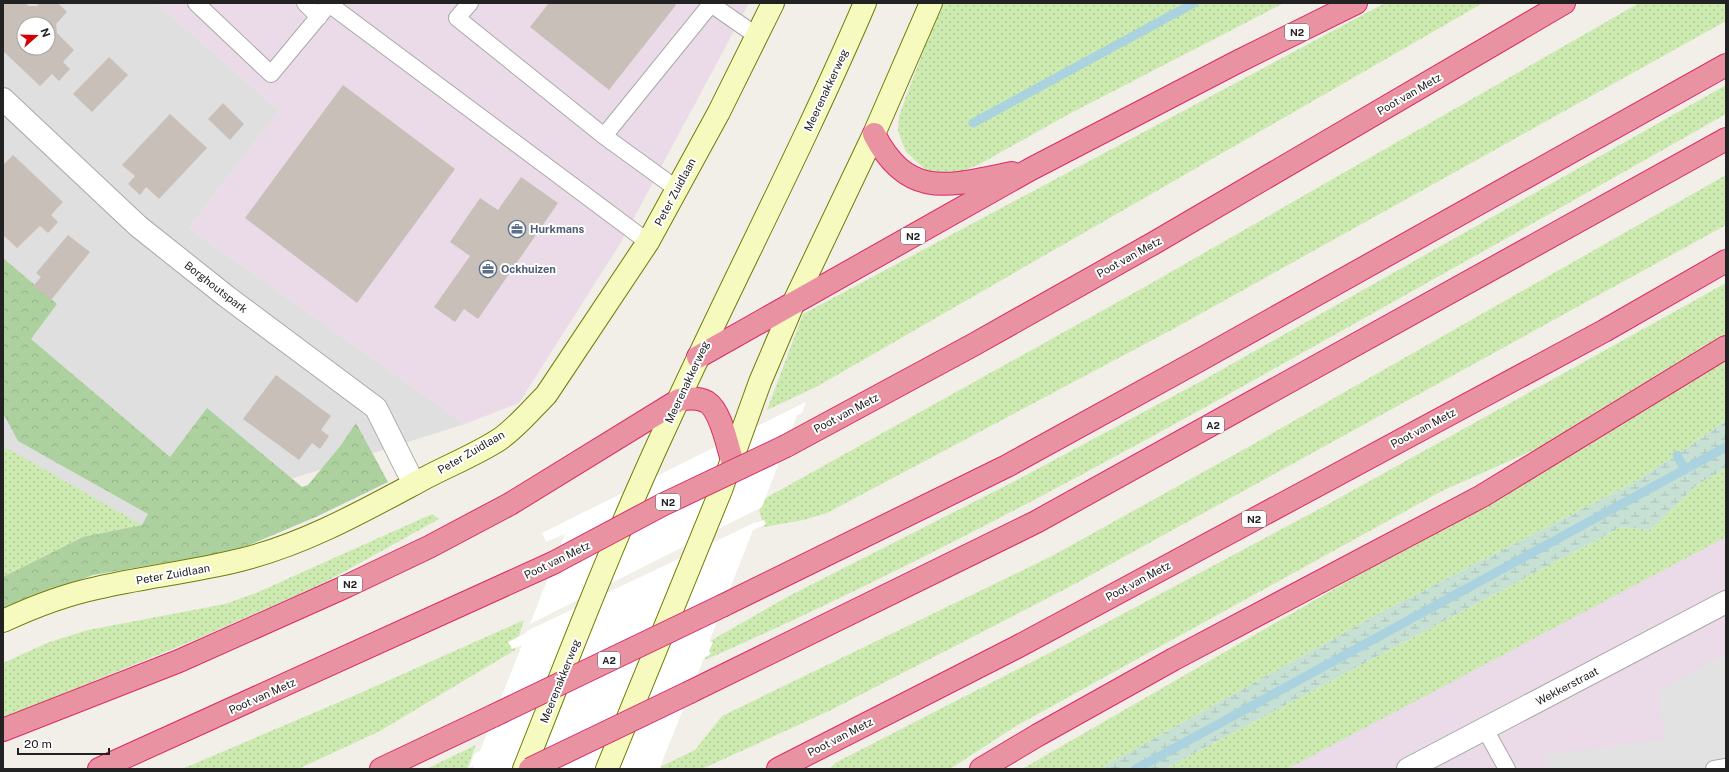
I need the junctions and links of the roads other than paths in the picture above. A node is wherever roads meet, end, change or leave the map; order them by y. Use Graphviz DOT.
graph roads {
  1 [pos="196,3"];
  2 [pos="305,3"];
  3 [pos="329,3"];
  4 [pos="470,3"];
  5 [pos="773,3"];
  6 [pos="865,3"];
  7 [pos="932,3"];
  8 [pos="1356,3"];
  9 [pos="1564,3"];
  10 [pos="710,4"];
  11 [pos="319,17"];
  12 [pos="757,36"];
  13 [pos="1726,65"];
  14 [pos="3,99"];
  15 [pos="874,134"];
  16 [pos="604,136"];
  17 [pos="1726,139"];
  18 [pos="1031,169"];
  19 [pos="677,189"];
  20 [pos="648,242"];
  21 [pos="1726,261"];
  22 [pos="794,302"];
  23 [pos="1726,347"];
  24 [pos="698,357"];
  25 [pos="679,400"];
  26 [pos="732,460"];
  27 [pos="414,484"];
  28 [pos="1726,602"];
  29 [pos="3,621"];
  30 [pos="1485,729"];
  31 [pos="3,730"];
  32 [pos="1726,767"];
  33 [pos="99,769"];
  34 [pos="381,769"];
  35 [pos="524,769"];
  36 [pos="530,769"];
  37 [pos="608,769"];
  38 [pos="778,769"];
  39 [pos="981,769"];
  40 [pos="1408,769"];
  41 [pos="1507,769"];
  42 [pos="1714,769"];
  1 -- 11 [label="lane"];
  2 -- 11 [label="lane"];
  3 -- 11 [label="lane"];
  3 -- 20 [label="lane"];
  4 -- 16 [label="lane"];
  5 -- 12 [label="main road, Peter Zuidlaan"];
  6 -- 24 [label="main road, Meerenakkerweg"];
  7 -- 15 [label="main road"];
  8 -- 18 [label="highway, N2"];
  9 -- 33 [label="highway, Poot van Metz / N2, bridge"];
  10 -- 12 [label="lane"];
  10 -- 16 [label="lane"];
  12 -- 19 [label="main road, Peter Zuidlaan"];
  13 -- 34 [label="highway, A2, bridge"];
  14 -- 27 [label="street, Borghoutspark"];
  15 -- 18 [label="highway, N2"];
  15 -- 22 [label="main road"];
  16 -- 19 [label="lane"];
  17 -- 36 [label="highway, A2, bridge"];
  18 -- 22 [label="highway, N2"];
  19 -- 20 [label="main road, Peter Zuidlaan"];
  20 -- 27 [label="main road, Peter Zuidlaan"];
  21 -- 38 [label="highway, Poot van Metz / N2"];
  22 -- 24 [label="highway"];
  22 -- 26 [label="main road"];
  23 -- 39 [label="highway"];
  24 -- 25 [label="main road, Meerenakkerweg"];
  25 -- 26 [label="highway"];
  25 -- 31 [label="highway, N2"];
  25 -- 35 [label="main road, Meerenakkerweg"];
  26 -- 37 [label="main road"];
  27 -- 29 [label="main road, Peter Zuidlaan"];
  28 -- 30 [label="street, Wekkerstraat"];
  30 -- 40 [label="street, Wekkerstraat"];
  30 -- 41 [label="lane"];
  32 -- 42 [label="lane"];
}
